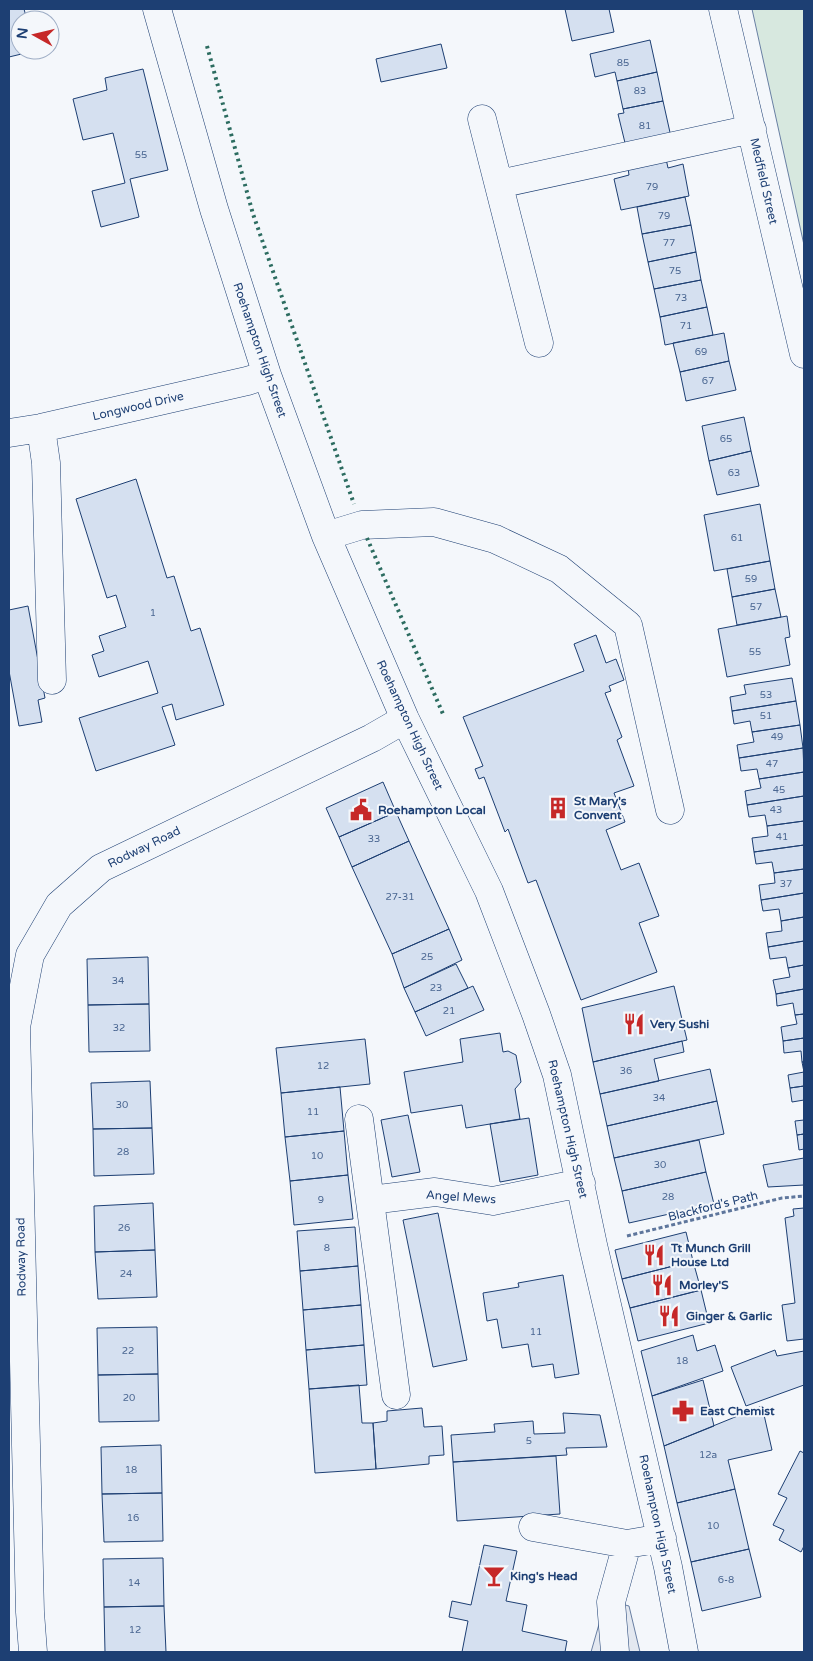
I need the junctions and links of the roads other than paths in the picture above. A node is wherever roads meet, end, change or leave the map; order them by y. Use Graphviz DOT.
graph roads {
  1 [pos="158,9"];
  2 [pos="723,9"];
  3 [pos="482,120"];
  4 [pos="752,128"];
  5 [pos="499,184"];
  6 [pos="539,343"];
  7 [pos="804,354"];
  8 [pos="267,375"];
  9 [pos="41,428"];
  10 [pos="9,433"];
  11 [pos="326,536"];
  12 [pos="52,680"];
  13 [pos="405,718"];
  14 [pos="670,810"];
  15 [pos="359,1119"];
  16 [pos="14,1143"];
  17 [pos="581,1183"];
  18 [pos="371,1200"];
  19 [pos="396,1395"];
  20 [pos="533,1527"];
  21 [pos="662,1538"];
  22 [pos="627,1544"];
  23 [pos="33,1652"];
  24 [pos="615,1652"];
  25 [pos="684,1652"];
  1 -- 8 [label="street, Roehampton High Street"];
  2 -- 4 [label="street, Medfield Street"];
  3 -- 5 [label="street"];
  4 -- 5 [label="street"];
  4 -- 7 [label="street, Medfield Street"];
  5 -- 6 [label="street"];
  8 -- 9 [label="street, Longwood Drive"];
  8 -- 11 [label="street, Roehampton High Street"];
  9 -- 10 [label="street, Longwood Drive"];
  9 -- 12 [label="street"];
  11 -- 13 [label="street, Roehampton High Street"];
  11 -- 14 [label="street"];
  13 -- 16 [label="street, Rodway Road"];
  13 -- 17 [label="street, Roehampton High Street"];
  15 -- 18 [label="street"];
  16 -- 23 [label="street, Rodway Road"];
  17 -- 18 [label="street, Angel Mews"];
  17 -- 21 [label="street, Roehampton High Street"];
  18 -- 19 [label="street"];
  20 -- 22 [label="street"];
  21 -- 22 [label="street"];
  21 -- 25 [label="street, Roehampton High Street"];
  22 -- 24 [label="street"];
}
